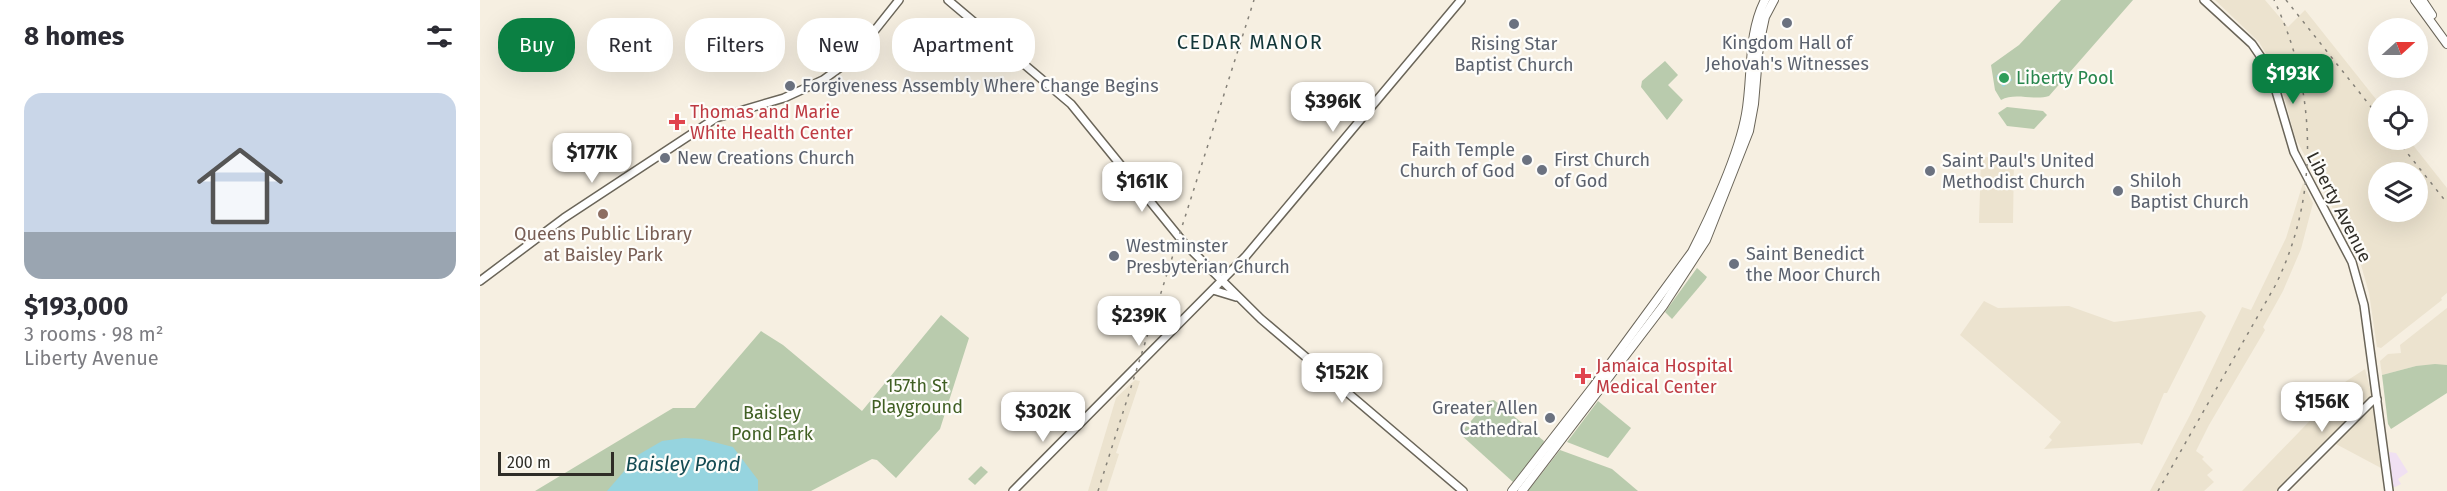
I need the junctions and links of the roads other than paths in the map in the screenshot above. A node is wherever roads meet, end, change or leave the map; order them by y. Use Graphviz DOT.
graph roads {
  1 [pos="899,0"];
  2 [pos="948,0"];
  3 [pos="1461,0"];
  4 [pos="1765,0"];
  5 [pos="1774,0"];
  6 [pos="2204,0"];
  7 [pos="2415,0"];
  8 [pos="2422,0"];
  9 [pos="2447,36"];
  10 [pos="2447,45"];
  11 [pos="480,281"];
  12 [pos="1221,281"];
  13 [pos="1213,290"];
  14 [pos="1239,298"];
  15 [pos="2378,399"];
  16 [pos="1013,491"];
  17 [pos="1463,491"];
  18 [pos="1512,491"];
  19 [pos="1522,491"];
  20 [pos="2282,491"];
  21 [pos="2389,491"];
  1 -- 11 [label="main road"];
  2 -- 12 [label="main road"];
  3 -- 12 [label="main road"];
  4 -- 18 [label="main road"];
  5 -- 19 [label="main road"];
  6 -- 15 [label="main road, Liberty Avenue"];
  7 -- 10 [label="main road"];
  8 -- 9 [label="main road"];
  12 -- 13 [label="main road"];
  12 -- 14 [label="main road"];
  13 -- 14 [label="main road"];
  13 -- 16 [label="main road"];
  14 -- 17 [label="main road"];
  15 -- 20 [label="main road"];
  15 -- 21 [label="main road, Liberty Avenue"];
}
